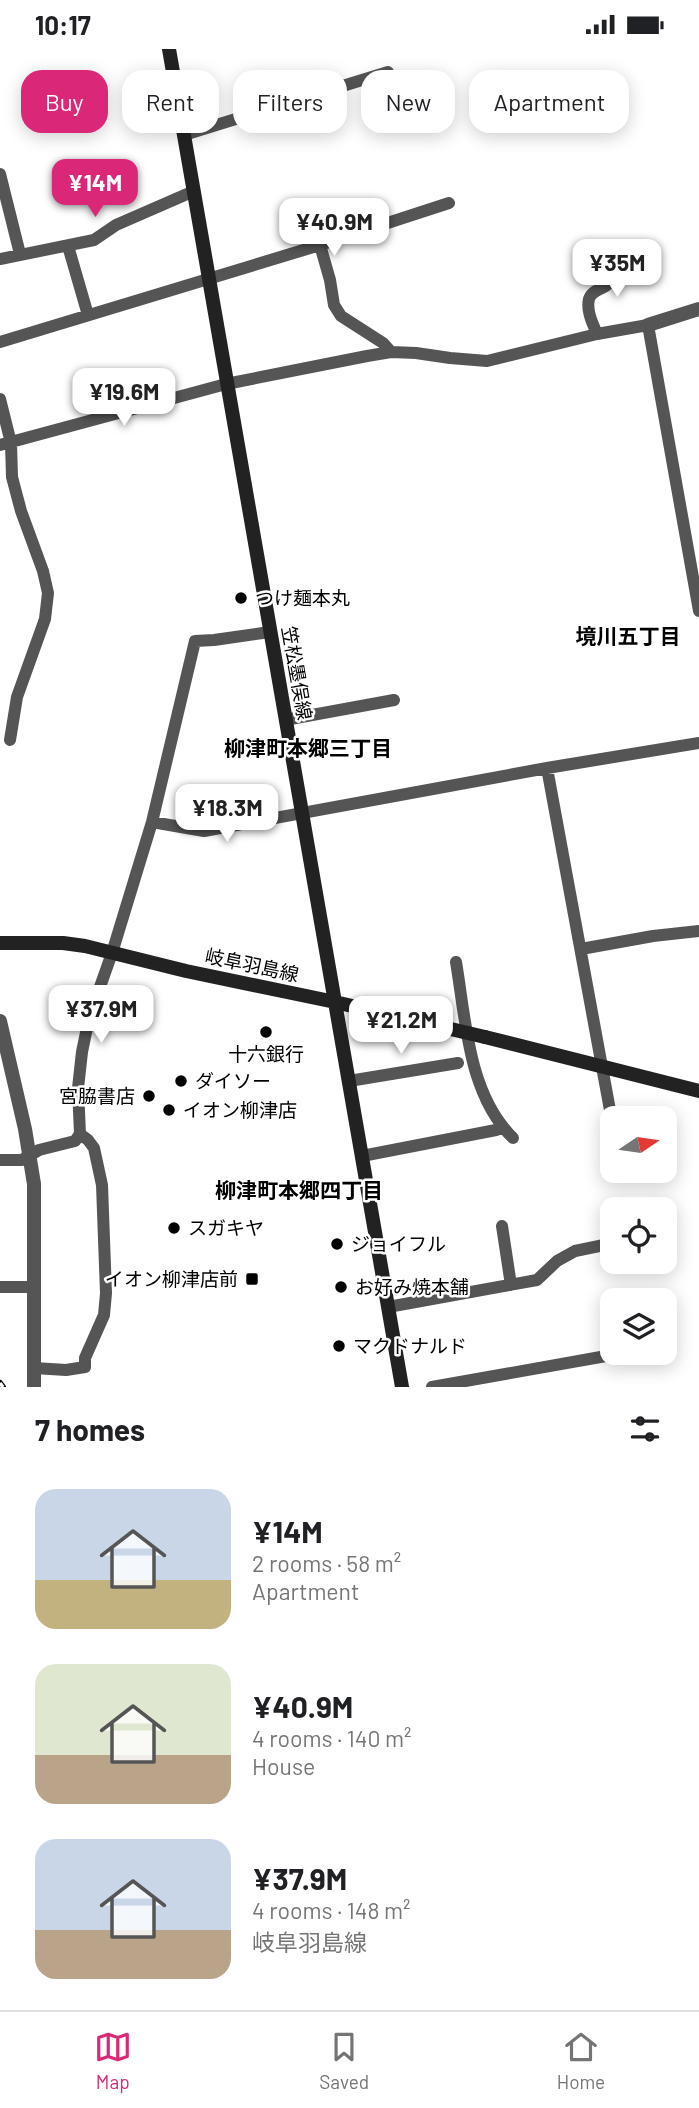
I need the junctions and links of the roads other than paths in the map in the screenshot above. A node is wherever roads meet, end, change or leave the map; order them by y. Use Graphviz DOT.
graph roads {
  1 [pos="169,49"];
  2 [pos="361,80"];
  3 [pos="184,135"];
  4 [pos="0,174"];
  5 [pos="194,191"];
  6 [pos="449,203"];
  7 [pos="320,245"];
  8 [pos="68,246"];
  9 [pos="20,254"];
  10 [pos="0,259"];
  11 [pos="610,269"];
  12 [pos="209,277"];
  13 [pos="699,309"];
  14 [pos="88,315"];
  15 [pos="648,325"];
  16 [pos="597,334"];
  17 [pos="0,342"];
  18 [pos="391,352"];
  19 [pos="226,384"];
  20 [pos="0,399"];
  21 [pos="6,444"];
  22 [pos="699,611"];
  23 [pos="270,632"];
  24 [pos="394,700"];
  25 [pos="285,720"];
  26 [pos="10,740"];
  27 [pos="699,743"];
  28 [pos="547,768"];
  29 [pos="302,814"];
  30 [pos="152,822"];
  31 [pos="699,932"];
  32 [pos="0,943"];
  33 [pos="580,949"];
  34 [pos="112,953"];
  35 [pos="456,962"];
  36 [pos="335,1002"];
  37 [pos="0,1021"];
  38 [pos="468,1033"];
  39 [pos="458,1063"];
  40 [pos="349,1081"];
  41 [pos="699,1091"];
  42 [pos="609,1106"];
  43 [pos="501,1127"];
  44 [pos="80,1134"];
  45 [pos="513,1138"];
  46 [pos="30,1155"];
  47 [pos="362,1156"];
  48 [pos="0,1160"];
  49 [pos="502,1226"];
  50 [pos="600,1246"];
  51 [pos="511,1285"];
  52 [pos="0,1287"];
  53 [pos="34,1287"];
  54 [pos="388,1307"];
  55 [pos="600,1357"];
  56 [pos="34,1369"];
  57 [pos="34,1387"];
  58 [pos="402,1387"];
  59 [pos="432,1387"];
  1 -- 3 [label="main road, 笠松墨俣線"];
  2 -- 3 [label="street"];
  3 -- 5 [label="main road, 笠松墨俣線"];
  4 -- 9 [label="street"];
  5 -- 8 [label="street"];
  5 -- 12 [label="main road, 笠松墨俣線"];
  6 -- 7 [label="street"];
  7 -- 12 [label="street"];
  7 -- 18 [label="street"];
  8 -- 9 [label="street"];
  8 -- 14 [label="street"];
  9 -- 10 [label="street"];
  11 -- 16 [label="street"];
  12 -- 14 [label="street"];
  12 -- 19 [label="main road, 笠松墨俣線"];
  13 -- 15 [label="street"];
  14 -- 17 [label="street"];
  15 -- 16 [label="street"];
  15 -- 22 [label="street"];
  16 -- 18 [label="street"];
  18 -- 19 [label="street"];
  19 -- 21 [label="street"];
  19 -- 23 [label="main road, 笠松墨俣線"];
  20 -- 21 [label="street"];
  21 -- 26 [label="street"];
  23 -- 25 [label="main road, 笠松墨俣線"];
  23 -- 30 [label="street"];
  24 -- 25 [label="street"];
  25 -- 29 [label="main road, 笠松墨俣線"];
  27 -- 28 [label="street"];
  28 -- 29 [label="street"];
  28 -- 33 [label="street"];
  29 -- 30 [label="street"];
  29 -- 36 [label="main road, 笠松墨俣線"];
  30 -- 34 [label="street"];
  31 -- 33 [label="street"];
  32 -- 34 [label="main road, 岐阜羽島線"];
  33 -- 42 [label="street"];
  34 -- 36 [label="main road, 岐阜羽島線"];
  34 -- 44 [label="street"];
  35 -- 38 [label="street"];
  36 -- 38 [label="main road, 岐阜羽島線"];
  36 -- 40 [label="main road, 笠松墨俣線"];
  37 -- 46 [label="street"];
  38 -- 41 [label="main road, 岐阜羽島線, bridge"];
  38 -- 43 [label="street"];
  39 -- 40 [label="street"];
  40 -- 47 [label="main road, 笠松墨俣線"];
  43 -- 45 [label="street"];
  43 -- 47 [label="street"];
  44 -- 46 [label="street"];
  44 -- 56 [label="street"];
  46 -- 48 [label="street"];
  46 -- 53 [label="street"];
  47 -- 54 [label="main road, 笠松墨俣線"];
  49 -- 51 [label="street"];
  50 -- 51 [label="street"];
  51 -- 54 [label="street"];
  52 -- 53 [label="street"];
  53 -- 56 [label="street"];
  54 -- 58 [label="main road, 笠松墨俣線"];
  55 -- 59 [label="street"];
  56 -- 57 [label="street"];
}
